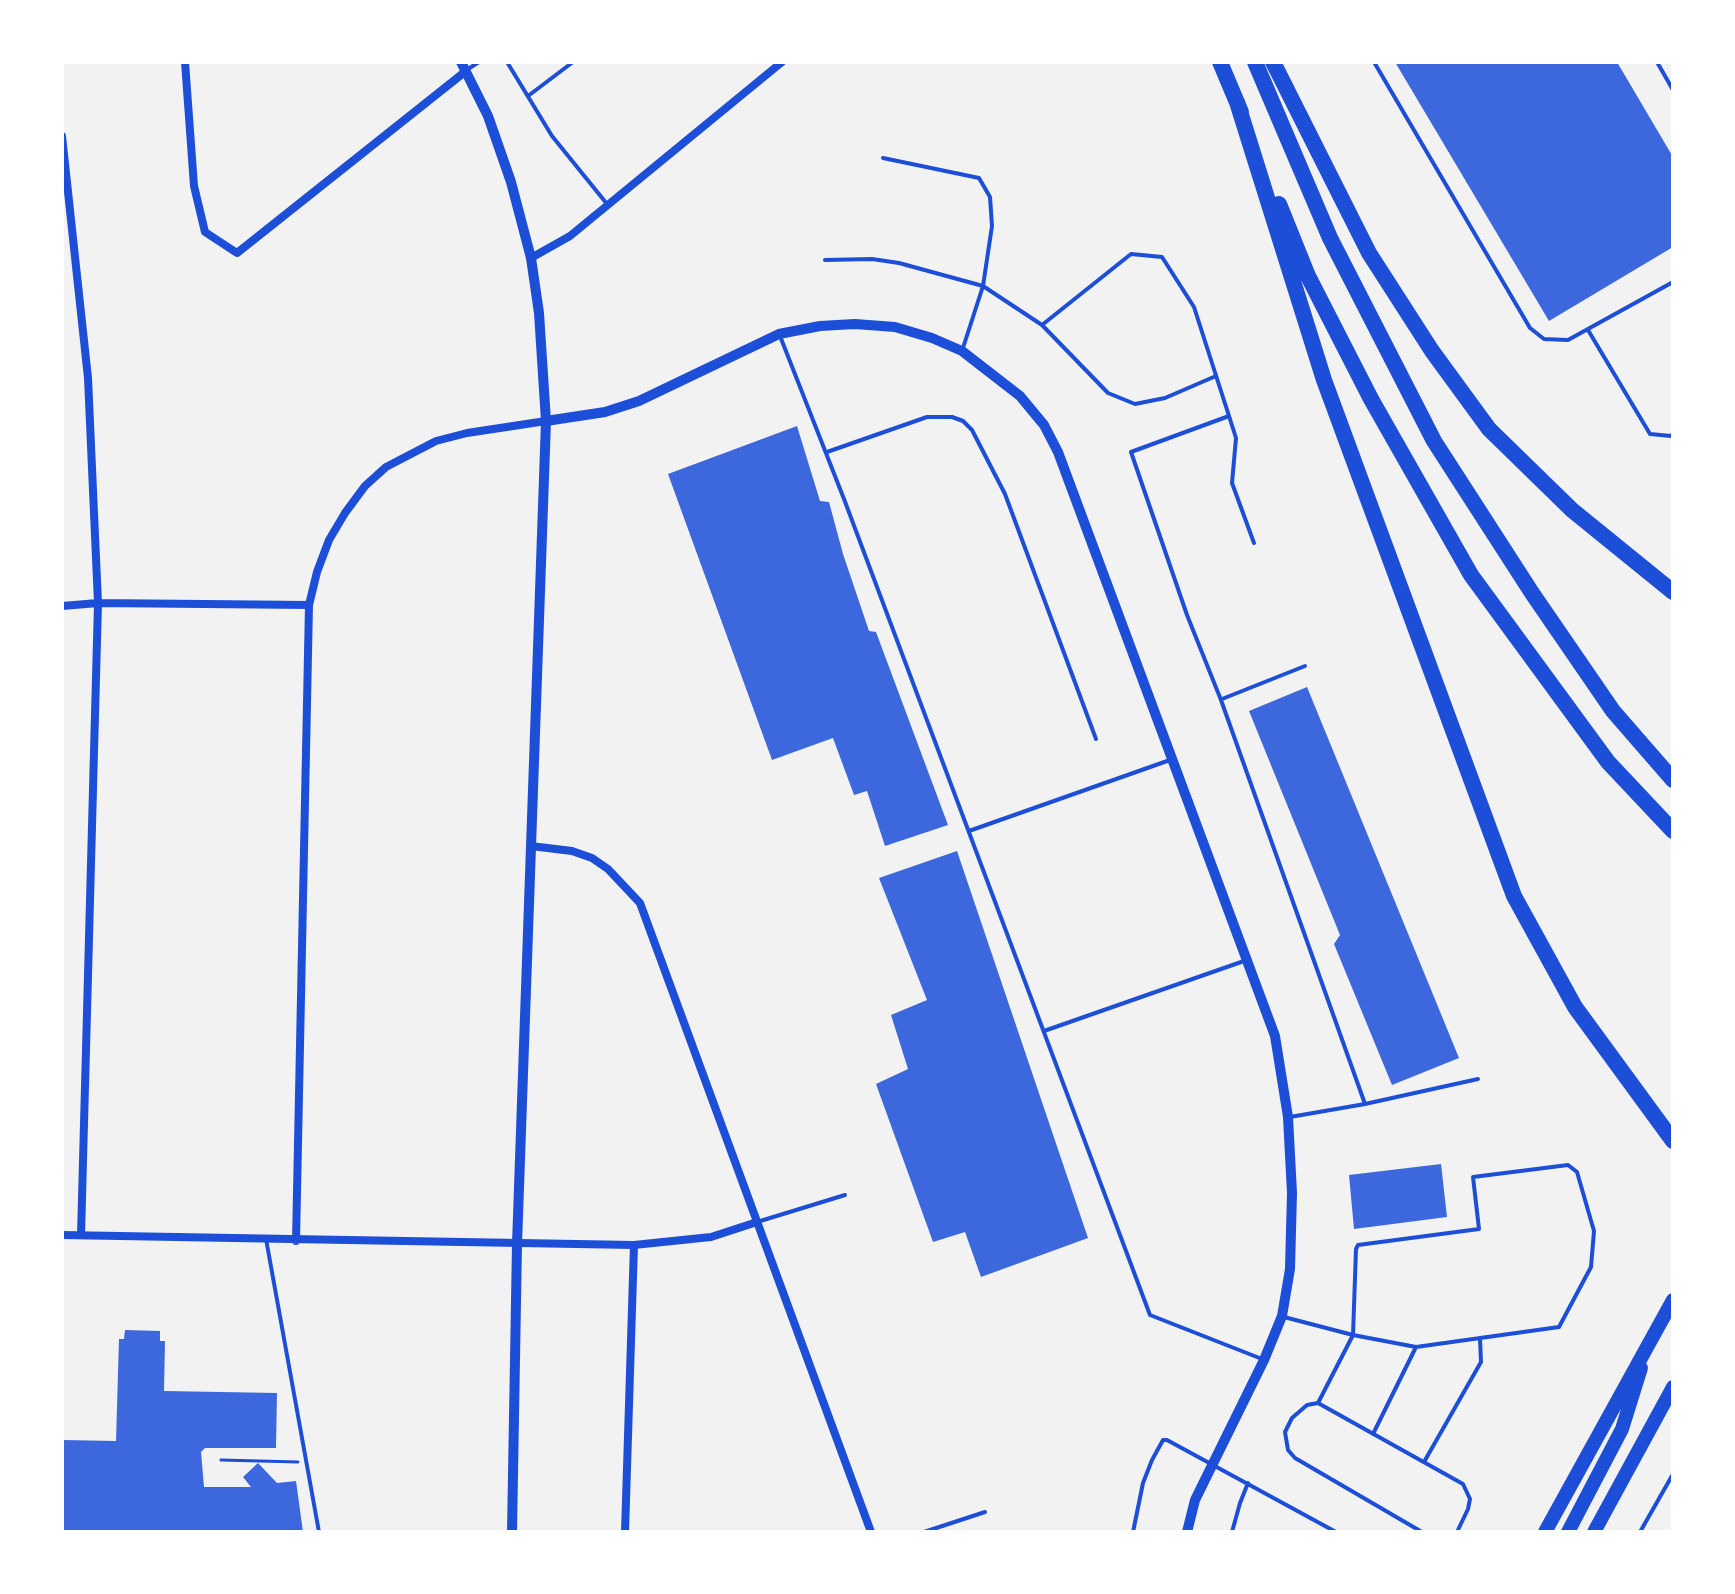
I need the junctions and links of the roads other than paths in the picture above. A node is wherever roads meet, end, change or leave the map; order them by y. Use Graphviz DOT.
graph roads {
  1 [pos="185,62"];
  2 [pos="479,62"];
  3 [pos="507,62"];
  4 [pos="573,62"];
  5 [pos="782,62"];
  6 [pos="1220,62"];
  7 [pos="1255,62"];
  8 [pos="1273,62"];
  9 [pos="1374,62"];
  10 [pos="1657,62"];
  11 [pos="463,66"];
  12 [pos="1673,90"];
  13 [pos="528,96"];
  14 [pos="1237,102"];
  15 [pos="62,136"];
  16 [pos="883,158"];
  17 [pos="64,187"];
  18 [pos="608,205"];
  19 [pos="531,258"];
  20 [pos="825,260"];
  21 [pos="1673,282"];
  22 [pos="983,286"];
  23 [pos="1042,325"];
  24 [pos="1588,330"];
  25 [pos="779,334"];
  26 [pos="962,351"];
  27 [pos="1216,376"];
  28 [pos="1229,416"];
  29 [pos="546,421"];
  30 [pos="1673,434"];
  31 [pos="827,452"];
  32 [pos="1254,543"];
  33 [pos="1673,592"];
  34 [pos="98,603"];
  35 [pos="309,605"];
  36 [pos="62,606"];
  37 [pos="1305,666"];
  38 [pos="1221,700"];
  39 [pos="1096,739"];
  40 [pos="1172,760"];
  41 [pos="1673,780"];
  42 [pos="969,831"];
  43 [pos="1673,831"];
  44 [pos="531,846"];
  45 [pos="1246,960"];
  46 [pos="1044,1032"];
  47 [pos="1478,1079"];
  48 [pos="1365,1104"];
  49 [pos="1288,1117"];
  50 [pos="1673,1141"];
  51 [pos="845,1195"];
  52 [pos="757,1222"];
  53 [pos="62,1235"];
  54 [pos="81,1235"];
  55 [pos="266,1239"];
  56 [pos="296,1241"];
  57 [pos="517,1244"];
  58 [pos="634,1245"];
  59 [pos="1673,1300"];
  60 [pos="1282,1316"];
  61 [pos="1353,1335"];
  62 [pos="1651,1337"];
  63 [pos="1480,1339"];
  64 [pos="1416,1347"];
  65 [pos="1264,1360"];
  66 [pos="1673,1387"];
  67 [pos="1318,1403"];
  68 [pos="1373,1434"];
  69 [pos="1424,1462"];
  70 [pos="1212,1464"];
  71 [pos="1673,1474"];
  72 [pos="1248,1483"];
  73 [pos="985,1512"];
  74 [pos="319,1532"];
  75 [pos="512,1532"];
  76 [pos="625,1532"];
  77 [pos="871,1532"];
  78 [pos="924,1532"];
  79 [pos="1133,1532"];
  80 [pos="1187,1532"];
  81 [pos="1232,1532"];
  82 [pos="1336,1532"];
  83 [pos="1422,1532"];
  84 [pos="1457,1532"];
  85 [pos="1545,1532"];
  86 [pos="1568,1532"];
  87 [pos="1594,1532"];
  88 [pos="1640,1532"];
  1 -- 11 [label="street"];
  2 -- 11 [label="lane"];
  3 -- 13 [label="lane"];
  4 -- 13 [label="lane"];
  5 -- 18 [label="street"];
  6 -- 14 [label="highway"];
  7 -- 41 [label="highway"];
  8 -- 33 [label="highway"];
  9 -- 24 [label="lane"];
  10 -- 12 [label="lane"];
  11 -- 19 [label="street"];
  13 -- 18 [label="lane"];
  14 -- 43 [label="highway"];
  14 -- 50 [label="highway"];
  15 -- 17 [label="street"];
  16 -- 22 [label="lane"];
  17 -- 34 [label="street"];
  18 -- 19 [label="street"];
  19 -- 29 [label="street"];
  20 -- 22 [label="lane"];
  21 -- 24 [label="lane"];
  22 -- 23 [label="lane"];
  22 -- 26 [label="lane"];
  23 -- 27 [label="lane"];
  23 -- 27 [label="lane"];
  24 -- 30 [label="lane"];
  25 -- 26 [label="street"];
  25 -- 29 [label="street"];
  25 -- 31 [label="lane"];
  26 -- 40 [label="street"];
  27 -- 28 [label="lane"];
  28 -- 32 [label="lane"];
  28 -- 38 [label="lane"];
  29 -- 35 [label="street"];
  29 -- 44 [label="street"];
  31 -- 39 [label="lane"];
  31 -- 42 [label="lane"];
  34 -- 35 [label="street"];
  34 -- 36 [label="street"];
  34 -- 54 [label="street"];
  35 -- 56 [label="street"];
  37 -- 38 [label="lane"];
  38 -- 48 [label="lane"];
  40 -- 42 [label="lane"];
  40 -- 45 [label="street"];
  42 -- 46 [label="lane"];
  44 -- 52 [label="street"];
  44 -- 57 [label="street"];
  45 -- 46 [label="lane"];
  45 -- 49 [label="street"];
  46 -- 65 [label="lane"];
  47 -- 48 [label="lane"];
  48 -- 49 [label="lane"];
  49 -- 60 [label="street"];
  51 -- 52 [label="lane"];
  52 -- 58 [label="street"];
  52 -- 77 [label="street"];
  53 -- 54 [label="street"];
  54 -- 55 [label="street"];
  55 -- 56 [label="street"];
  55 -- 74 [label="lane"];
  56 -- 57 [label="street"];
  57 -- 58 [label="street"];
  57 -- 75 [label="street"];
  58 -- 76 [label="street"];
  59 -- 62 [label="main road"];
  60 -- 61 [label="lane"];
  60 -- 65 [label="street"];
  61 -- 63 [label="lane"];
  61 -- 64 [label="lane"];
  61 -- 67 [label="lane"];
  62 -- 85 [label="main road"];
  62 -- 86 [label="main road"];
  63 -- 64 [label="lane"];
  63 -- 69 [label="lane"];
  64 -- 68 [label="lane"];
  65 -- 70 [label="street"];
  66 -- 87 [label="main road"];
  67 -- 68 [label="lane"];
  67 -- 83 [label="lane"];
  68 -- 69 [label="lane"];
  69 -- 84 [label="lane"];
  70 -- 72 [label="lane"];
  70 -- 79 [label="lane"];
  70 -- 80 [label="street"];
  71 -- 88 [label="lane"];
  72 -- 81 [label="lane"];
  72 -- 82 [label="lane"];
  73 -- 78 [label="lane"];
}
